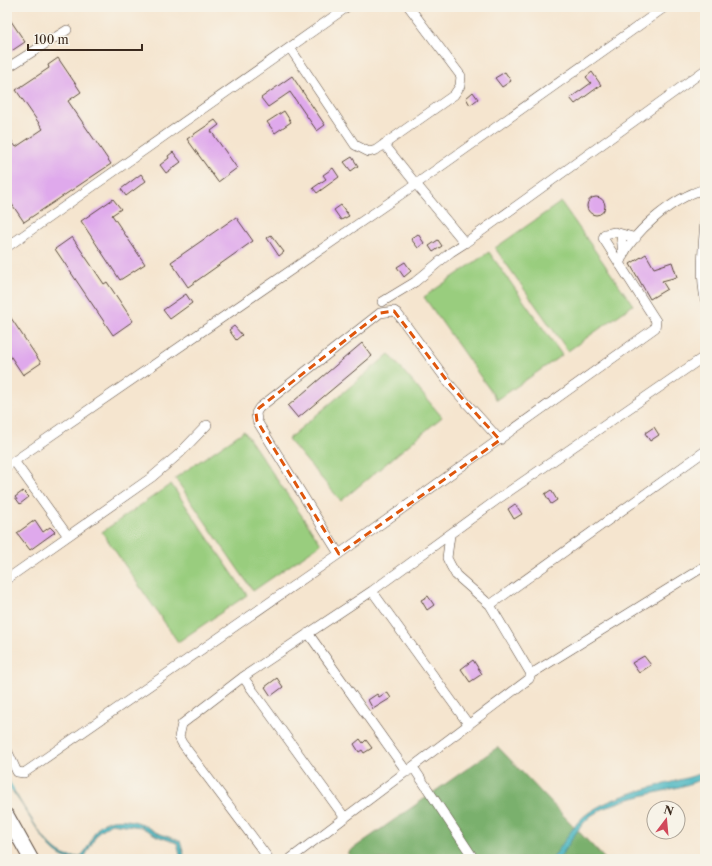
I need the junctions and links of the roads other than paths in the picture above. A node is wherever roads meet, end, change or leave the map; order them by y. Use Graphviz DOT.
graph roads {
  1 [pos="347,7"];
  2 [pos="409,7"];
  3 [pos="665,7"];
  4 [pos="67,30"];
  5 [pos="290,48"];
  6 [pos="7,68"];
  7 [pos="705,70"];
  8 [pos="384,144"];
  9 [pos="416,184"];
  10 [pos="705,189"];
  11 [pos="705,221"];
  12 [pos="620,234"];
  13 [pos="636,238"];
  14 [pos="465,243"];
  15 [pos="7,247"];
  16 [pos="621,260"];
  17 [pos="705,299"];
  18 [pos="382,302"];
  19 [pos="705,356"];
  20 [pos="207,425"];
  21 [pos="500,440"];
  22 [pos="705,451"];
  23 [pos="11,463"];
  24 [pos="450,535"];
  25 [pos="68,536"];
  26 [pos="339,554"];
  27 [pos="705,566"];
  28 [pos="7,579"];
  29 [pos="372,591"];
  30 [pos="490,605"];
  31 [pos="308,633"];
  32 [pos="531,674"];
  33 [pos="243,677"];
  34 [pos="469,725"];
  35 [pos="7,750"];
  36 [pos="410,769"];
  37 [pos="7,816"];
  38 [pos="345,818"];
  39 [pos="31,859"];
  40 [pos="269,859"];
  41 [pos="290,859"];
  42 [pos="474,859"];
  1 -- 5 [label="street"];
  2 -- 8 [label="street"];
  3 -- 9 [label="street"];
  4 -- 6 [label="street"];
  5 -- 8 [label="street"];
  5 -- 15 [label="street"];
  7 -- 14 [label="street"];
  8 -- 9 [label="street"];
  9 -- 14 [label="street"];
  9 -- 23 [label="street"];
  10 -- 13 [label="street"];
  11 -- 17 [label="street"];
  12 -- 13 [label="street"];
  12 -- 16 [label="street"];
  12 -- 16 [label="street"];
  13 -- 16 [label="street"];
  14 -- 18 [label="street"];
  16 -- 21 [label="street"];
  19 -- 24 [label="street"];
  20 -- 25 [label="street"];
  21 -- 26 [label="street"];
  21 -- 26 [label="street"];
  22 -- 30 [label="street"];
  23 -- 25 [label="street"];
  24 -- 29 [label="street"];
  24 -- 30 [label="street"];
  25 -- 28 [label="street"];
  26 -- 35 [label="street"];
  27 -- 32 [label="street"];
  29 -- 31 [label="street"];
  29 -- 34 [label="street"];
  30 -- 32 [label="street"];
  31 -- 33 [label="street"];
  31 -- 36 [label="street"];
  32 -- 34 [label="street"];
  33 -- 38 [label="street"];
  33 -- 40 [label="street"];
  34 -- 36 [label="street"];
  36 -- 38 [label="street"];
  36 -- 42 [label="street"];
  37 -- 39 [label="highway"];
  38 -- 41 [label="street"];
}
